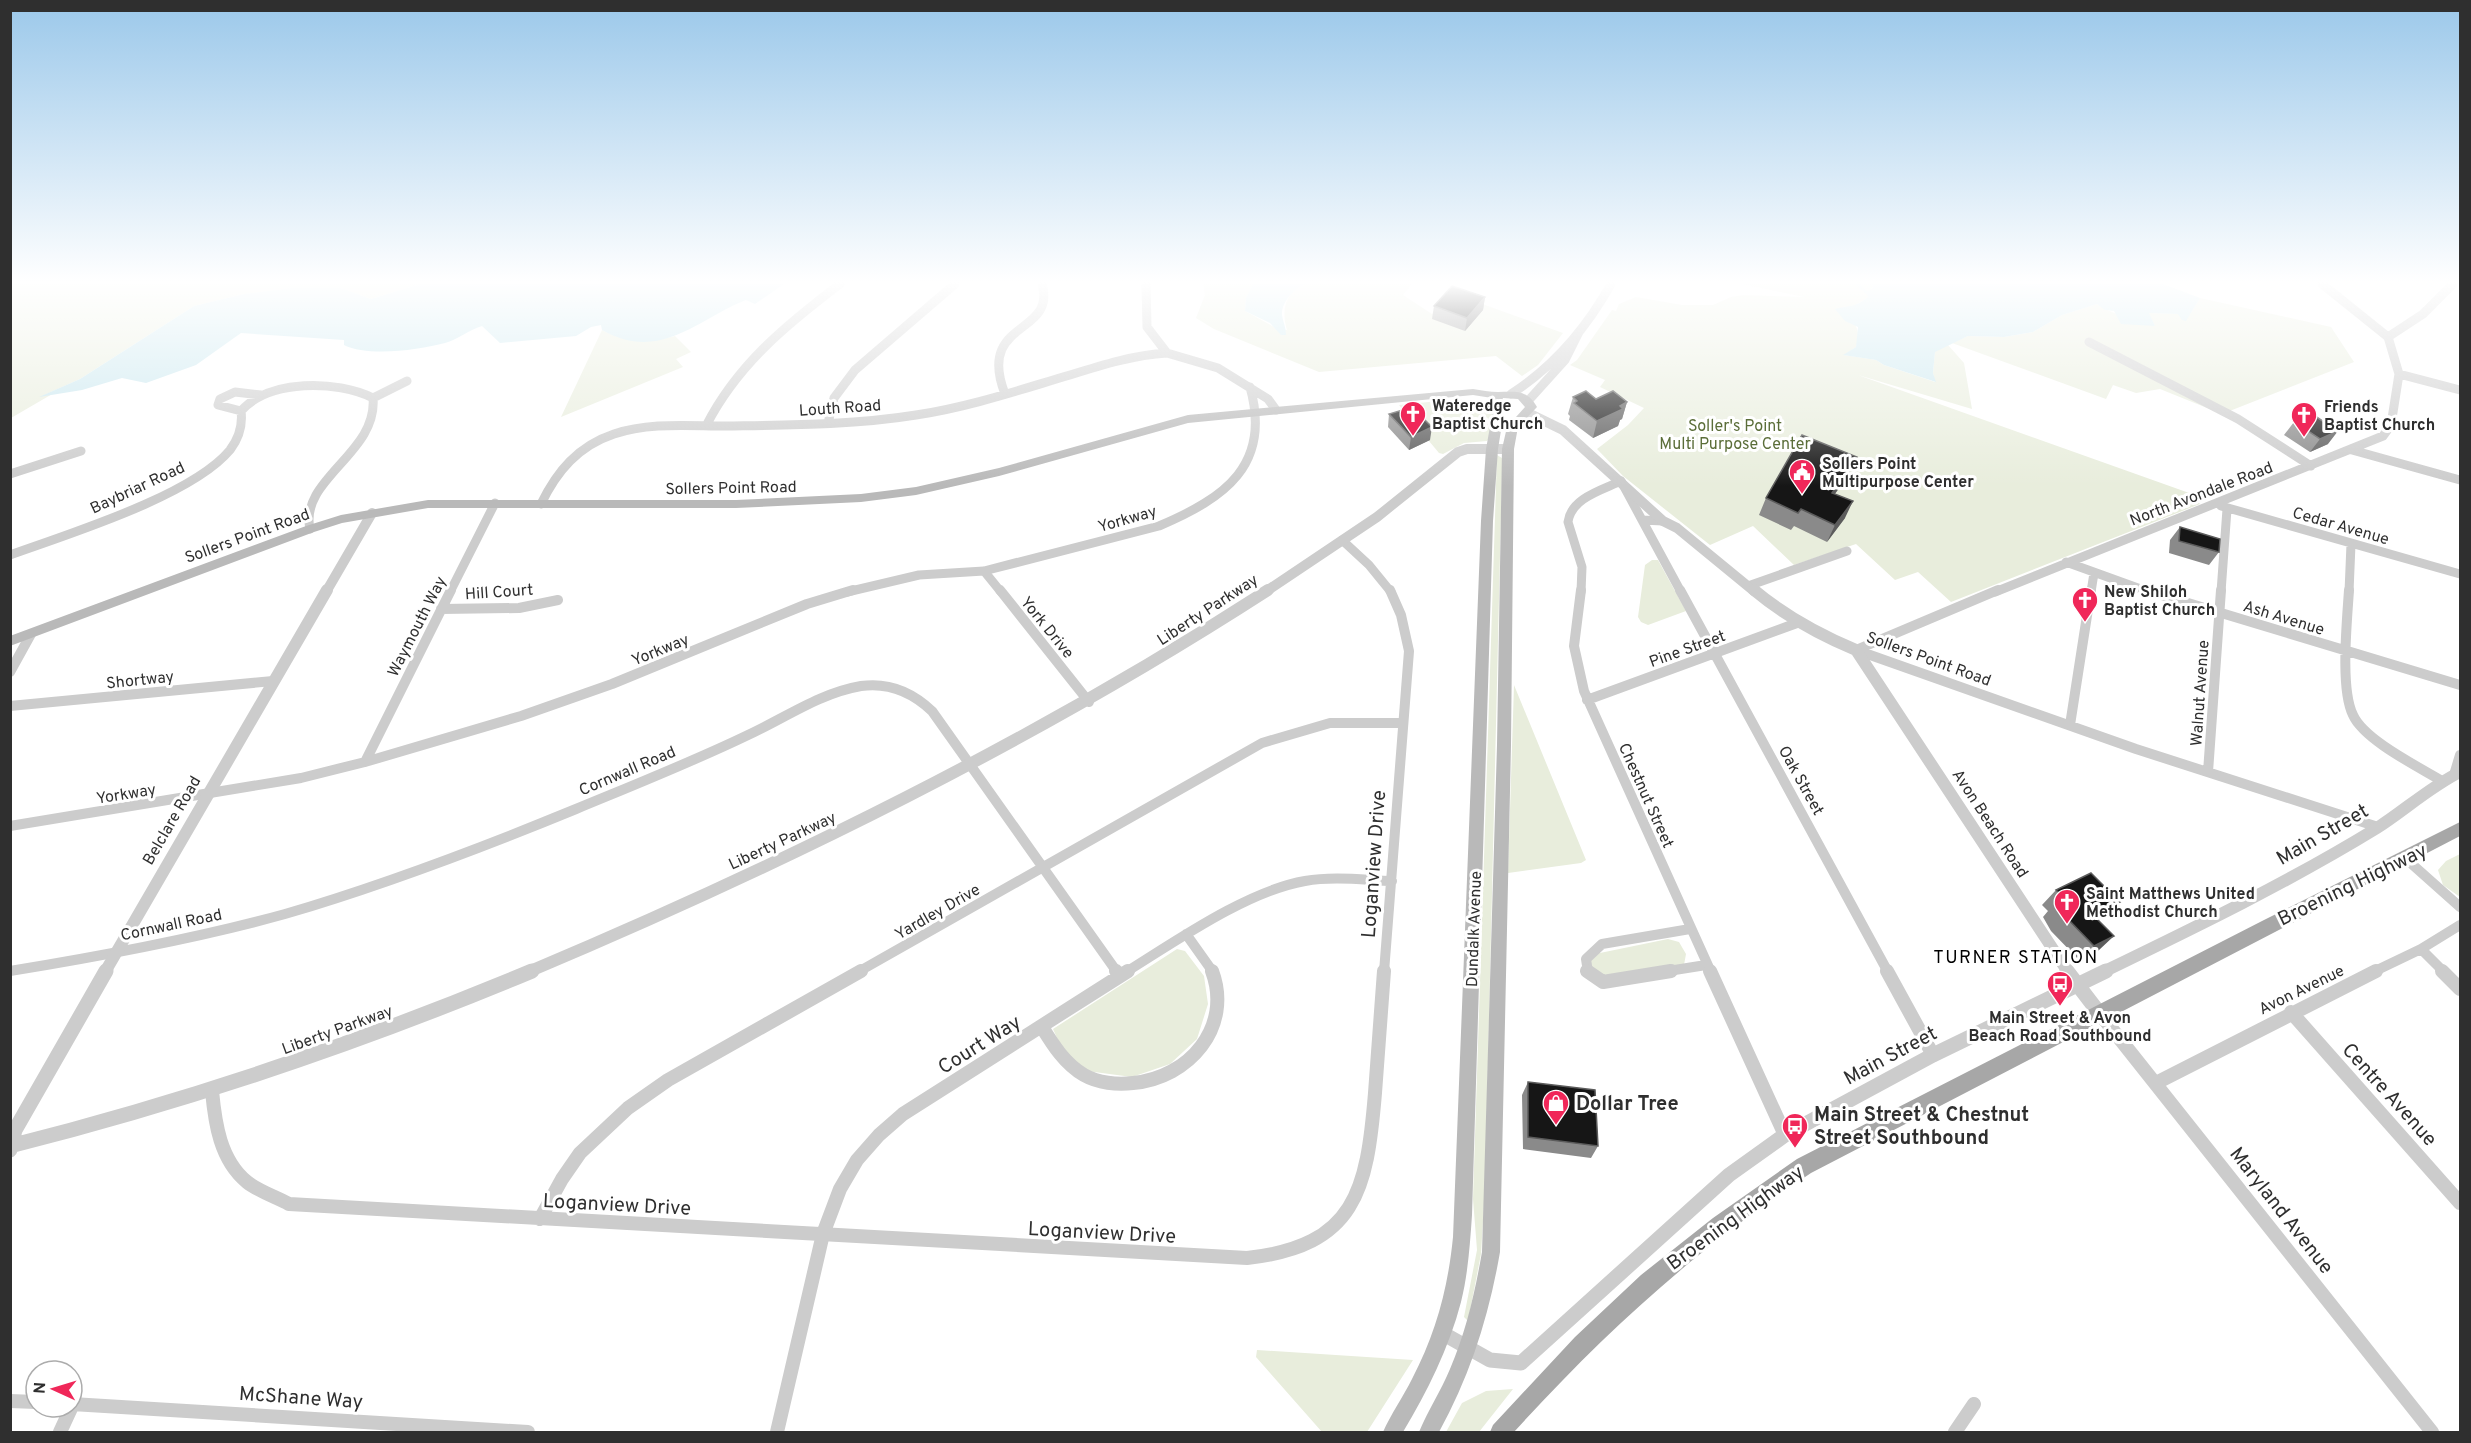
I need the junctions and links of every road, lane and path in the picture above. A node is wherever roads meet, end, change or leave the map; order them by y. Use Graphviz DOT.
graph roads {
  1 [pos="758,351"];
  2 [pos="877,351"];
  3 [pos="1000,351"];
  4 [pos="1560,351"];
  5 [pos="1572,351"];
  6 [pos="2107,351"];
  7 [pos="2394,351"];
  8 [pos="1167,353"];
  9 [pos="2399,374"];
  10 [pos="407,381"];
  11 [pos="1250,387"];
  12 [pos="2460,390"];
  13 [pos="1005,394"];
  14 [pos="261,395"];
  15 [pos="373,398"];
  16 [pos="1528,401"];
  17 [pos="1501,402"];
  18 [pos="1276,410"];
  19 [pos="241,411"];
  20 [pos="1256,412"];
  21 [pos="1525,415"];
  22 [pos="828,423"];
  23 [pos="706,426"];
  24 [pos="1492,449"];
  25 [pos="1508,449"];
  26 [pos="2352,450"];
  27 [pos="81,451"];
  28 [pos="2312,466"];
  29 [pos="10,474"];
  30 [pos="2460,480"];
  31 [pos="1621,481"];
  32 [pos="495,504"];
  33 [pos="541,504"];
  34 [pos="2215,504"];
  35 [pos="2227,509"];
  36 [pos="372,513"];
  37 [pos="1642,520"];
  38 [pos="1663,521"];
  39 [pos="310,529"];
  40 [pos="1342,540"];
  41 [pos="2351,544"];
  42 [pos="1848,551"];
  43 [pos="10,555"];
  44 [pos="2066,562"];
  45 [pos="984,571"];
  46 [pos="2094,573"];
  47 [pos="2460,574"];
  48 [pos="1748,586"];
  49 [pos="558,600"];
  50 [pos="441,609"];
  51 [pos="2220,614"];
  52 [pos="1797,623"];
  53 [pos="31,634"];
  54 [pos="10,641"];
  55 [pos="1856,650"];
  56 [pos="2347,651"];
  57 [pos="1715,655"];
  58 [pos="10,672"];
  59 [pos="273,681"];
  60 [pos="2460,685"];
  61 [pos="1587,700"];
  62 [pos="1089,702"];
  63 [pos="10,706"];
  64 [pos="1403,723"];
  65 [pos="2070,725"];
  66 [pos="2460,755"];
  67 [pos="365,762"];
  68 [pos="971,768"];
  69 [pos="2208,772"];
  70 [pos="2452,776"];
  71 [pos="206,795"];
  72 [pos="10,826"];
  73 [pos="2378,827"];
  74 [pos="2460,829"];
  75 [pos="2405,858"];
  76 [pos="1045,868"];
  77 [pos="1392,881"];
  78 [pos="2460,907"];
  79 [pos="2460,925"];
  80 [pos="1690,929"];
  81 [pos="1186,934"];
  82 [pos="2421,949"];
  83 [pos="116,953"];
  84 [pos="1706,966"];
  85 [pos="10,970"];
  86 [pos="1120,976"];
  87 [pos="2076,985"];
  88 [pos="2460,989"];
  89 [pos="2291,1012"];
  90 [pos="2100,1014"];
  91 [pos="1042,1027"];
  92 [pos="1933,1055"];
  93 [pos="2156,1083"];
  94 [pos="212,1091"];
  95 [pos="1785,1135"];
  96 [pos="11,1147"];
  97 [pos="2460,1203"];
  98 [pos="540,1219"];
  99 [pos="823,1234"];
  100 [pos="1442,1333"];
  101 [pos="1469,1349"];
  102 [pos="1974,1404"];
  103 [pos="84,1405"];
  104 [pos="528,1432"];
  105 [pos="777,1432"];
  106 [pos="1393,1432"];
  107 [pos="1429,1432"];
  108 [pos="1500,1432"];
  109 [pos="1955,1432"];
  110 [pos="2432,1432"];
  1 -- 23 [label="street"];
  2 -- 22 [label="street"];
  3 -- 13 [label="street"];
  4 -- 17 [label="street"];
  5 -- 16 [label="street"];
  6 -- 28 [label="street"];
  7 -- 9 [label="street, North Avondale Road"];
  8 -- 11 [label="street"];
  8 -- 13 [label="street, Louth Road"];
  9 -- 12 [label="street"];
  9 -- 26 [label="street, North Avondale Road"];
  10 -- 15 [label="street"];
  11 -- 18 [label="street"];
  11 -- 20 [label="street, Yorkway"];
  13 -- 22 [label="street, Louth Road"];
  14 -- 15 [label="street"];
  14 -- 19 [label="street"];
  14 -- 19 [label="street"];
  15 -- 39 [label="street"];
  16 -- 17 [label="main road"];
  16 -- 21 [label="main road, Dundalk Avenue"];
  17 -- 18 [label="main road, Sollers Point Road"];
  17 -- 21 [label="main road"];
  17 -- 24 [label="main road, Dundalk Avenue"];
  18 -- 20 [label="main road, Sollers Point Road"];
  19 -- 43 [label="street, Baybriar Road"];
  20 -- 33 [label="main road, Sollers Point Road"];
  20 -- 45 [label="street, Yorkway"];
  21 -- 25 [label="main road, Dundalk Avenue"];
  21 -- 31 [label="street, Sollers Point Road"];
  22 -- 23 [label="street, Louth Road"];
  23 -- 33 [label="street, Louth Road"];
  24 -- 25 [label="street, Liberty Parkway"];
  24 -- 40 [label="street, Liberty Parkway"];
  24 -- 100 [label="main road, Dundalk Avenue"];
  25 -- 101 [label="main road, Dundalk Avenue"];
  26 -- 28 [label="street, North Avondale Road"];
  26 -- 30 [label="street"];
  27 -- 29 [label="street"];
  28 -- 34 [label="street, North Avondale Road"];
  31 -- 37 [label="street, Oak Street"];
  31 -- 38 [label="street, Sollers Point Road"];
  31 -- 61 [label="street, Chestnut Street"];
  32 -- 33 [label="main road, Sollers Point Road"];
  32 -- 36 [label="main road, Sollers Point Road"];
  32 -- 50 [label="street, Waymouth Way"];
  34 -- 35 [label="street, Cedar Avenue"];
  34 -- 44 [label="street, North Avondale Road"];
  35 -- 41 [label="street, Cedar Avenue"];
  35 -- 51 [label="street, Walnut Avenue"];
  36 -- 39 [label="main road, Sollers Point Road"];
  36 -- 59 [label="street, Belclare Road"];
  37 -- 38 [label="street"];
  37 -- 57 [label="street, Oak Street"];
  38 -- 48 [label="street, Sollers Point Road"];
  39 -- 53 [label="main road, Sollers Point Road"];
  40 -- 62 [label="street, Liberty Parkway"];
  40 -- 64 [label="street, Loganview Drive"];
  41 -- 47 [label="street, Cedar Avenue"];
  41 -- 56 [label="street"];
  42 -- 48 [label="street"];
  44 -- 46 [label="street, Ash Avenue"];
  44 -- 55 [label="street, North Avondale Road"];
  45 -- 62 [label="street, York Drive"];
  45 -- 67 [label="street, Yorkway"];
  46 -- 51 [label="street, Ash Avenue"];
  46 -- 65 [label="street"];
  48 -- 52 [label="street, Sollers Point Road"];
  49 -- 50 [label="street, Hill Court"];
  50 -- 67 [label="street, Waymouth Way"];
  51 -- 56 [label="street, Ash Avenue"];
  51 -- 69 [label="street, Walnut Avenue"];
  52 -- 55 [label="street, Sollers Point Road"];
  52 -- 57 [label="street, Pine Street"];
  53 -- 54 [label="main road, Sollers Point Road"];
  53 -- 58 [label="street"];
  55 -- 65 [label="street, Sollers Point Road"];
  55 -- 87 [label="street, Avon Beach Road"];
  56 -- 60 [label="street, Ash Avenue"];
  56 -- 70 [label="street"];
  57 -- 61 [label="street, Pine Street"];
  57 -- 92 [label="street, Oak Street"];
  59 -- 63 [label="street, Shortway"];
  59 -- 71 [label="street, Belclare Road"];
  61 -- 80 [label="street, Chestnut Street"];
  62 -- 68 [label="street, Liberty Parkway"];
  64 -- 76 [label="street, Yardley Drive"];
  64 -- 77 [label="street, Loganview Drive"];
  65 -- 69 [label="street, Sollers Point Road"];
  66 -- 70 [label="street"];
  67 -- 71 [label="street, Yorkway"];
  68 -- 76 [label="street, Cornwall Road"];
  68 -- 83 [label="street, Cornwall Road"];
  68 -- 94 [label="street, Liberty Parkway"];
  69 -- 73 [label="street, Sollers Point Road"];
  70 -- 73 [label="street, Main Street"];
  71 -- 72 [label="street, Yorkway"];
  71 -- 83 [label="street, Belclare Road"];
  73 -- 87 [label="street, Main Street"];
  74 -- 75 [label="main road, Broening Highway"];
  75 -- 78 [label="street"];
  75 -- 90 [label="main road, Broening Highway"];
  76 -- 86 [label="street, Cornwall Road"];
  76 -- 98 [label="street, Yardley Drive"];
  77 -- 81 [label="street, Court Way"];
  77 -- 99 [label="street, Loganview Drive"];
  79 -- 82 [label="street, Avon Avenue"];
  80 -- 84 [label="street, Chestnut Street"];
  80 -- 84 [label="street"];
  81 -- 86 [label="street, Court Way"];
  81 -- 91 [label="street"];
  82 -- 88 [label="street"];
  82 -- 89 [label="street, Avon Avenue"];
  83 -- 85 [label="street, Cornwall Road"];
  83 -- 96 [label="street, Belclare Road"];
  84 -- 95 [label="street, Chestnut Street"];
  86 -- 91 [label="street, Court Way"];
  87 -- 90 [label="street, Avon Beach Road"];
  87 -- 92 [label="street, Main Street"];
  89 -- 93 [label="street, Avon Avenue"];
  89 -- 97 [label="street, Centre Avenue"];
  90 -- 93 [label="street, Maryland Avenue"];
  90 -- 108 [label="main road, Broening Highway"];
  91 -- 99 [label="street, Court Way"];
  92 -- 95 [label="street, Main Street"];
  93 -- 110 [label="street, Maryland Avenue"];
  94 -- 96 [label="street, Liberty Parkway"];
  94 -- 98 [label="street, Loganview Drive"];
  95 -- 101 [label="street, Main Street"];
  98 -- 99 [label="street, Loganview Drive"];
  99 -- 105 [label="street, Court Way"];
  100 -- 101 [label="street, Main Street"];
  100 -- 106 [label="main road, Dundalk Avenue"];
  101 -- 107 [label="main road, Dundalk Avenue"];
  102 -- 109 [label="street"];
  103 -- 104 [label="street, McShane Way"];
}
